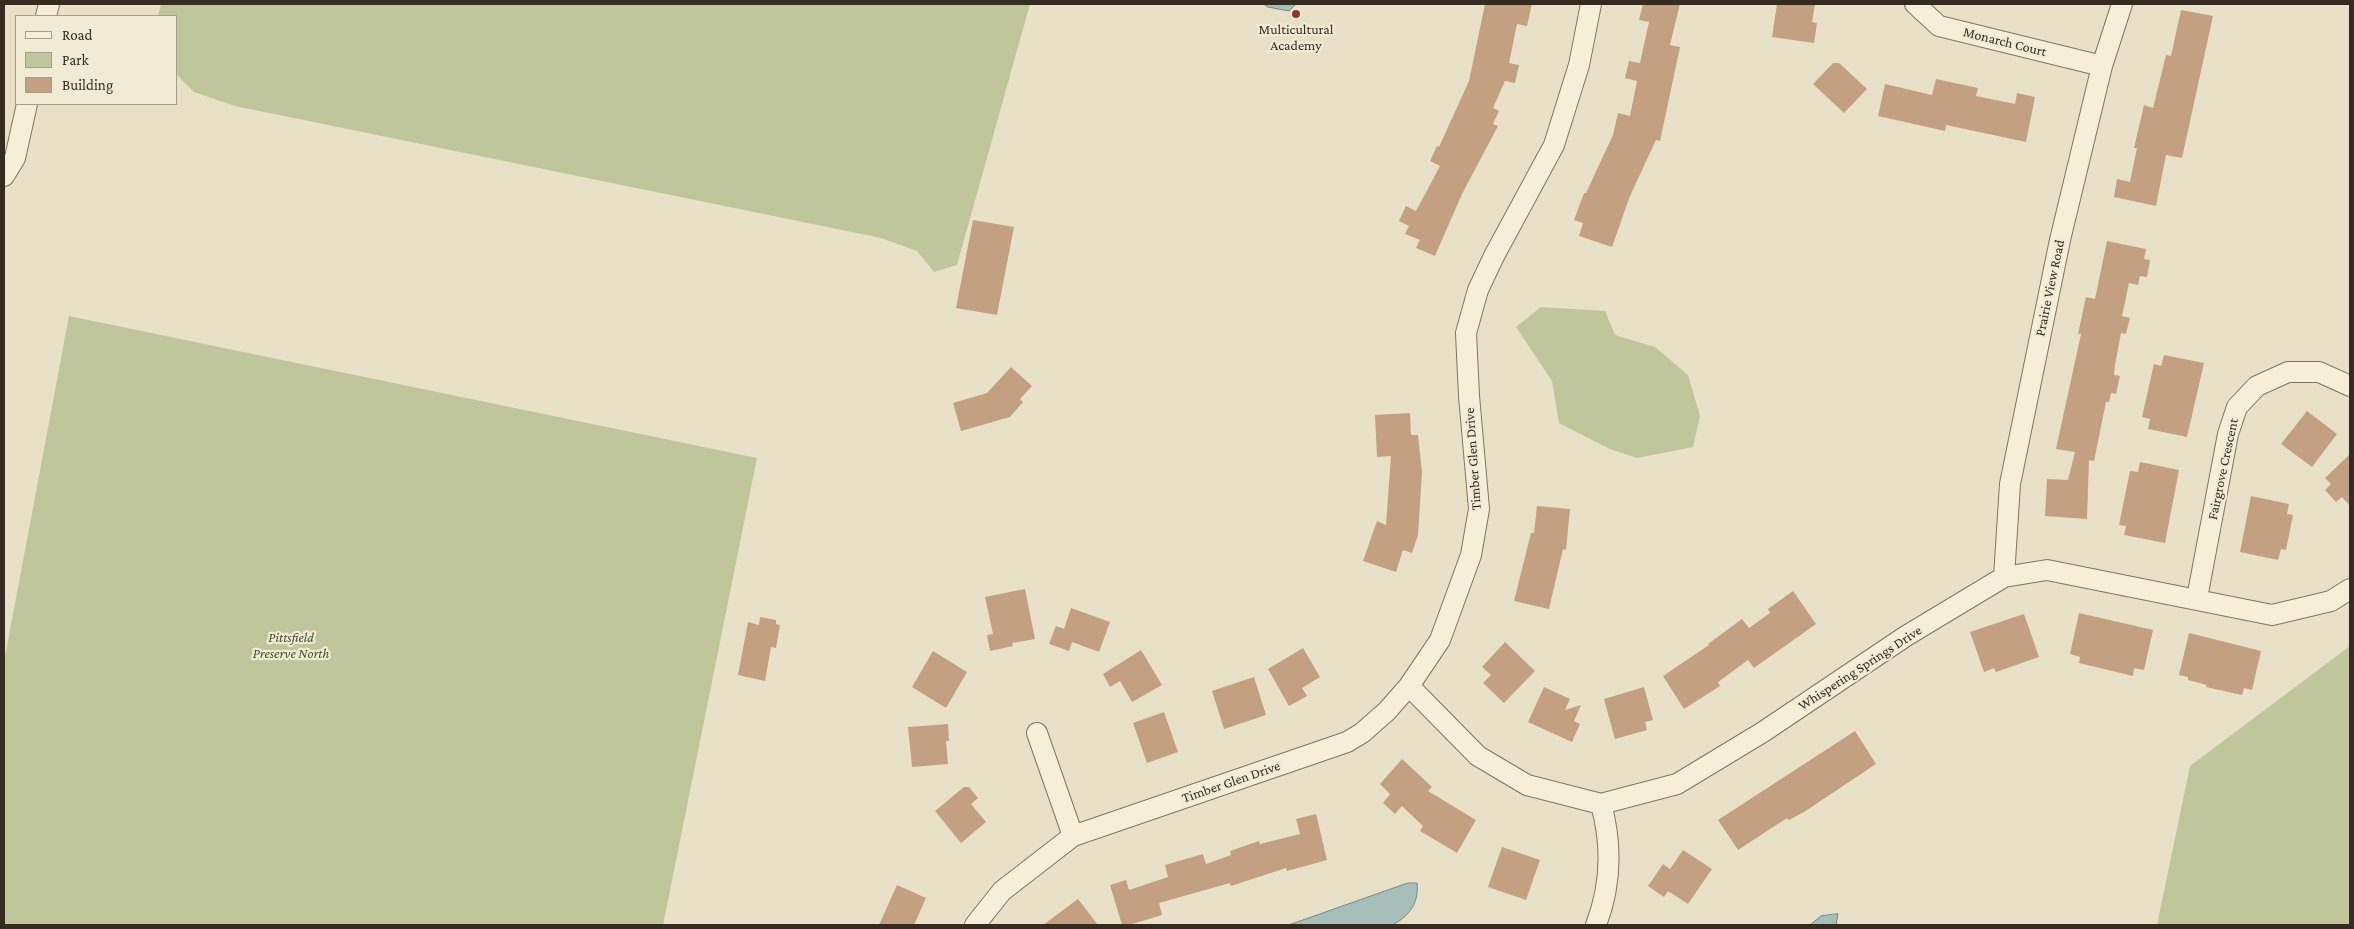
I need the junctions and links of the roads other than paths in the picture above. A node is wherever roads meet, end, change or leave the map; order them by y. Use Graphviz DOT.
graph roads {
  1 [pos="1591,4"];
  2 [pos="1915,4"];
  3 [pos="2122,4"];
  4 [pos="2102,66"];
  5 [pos="27,105"];
  6 [pos="4,176"];
  7 [pos="2350,386"];
  8 [pos="2004,577"];
  9 [pos="2350,589"];
  10 [pos="2197,598"];
  11 [pos="1409,686"];
  12 [pos="1037,733"];
  13 [pos="1601,804"];
  14 [pos="1073,836"];
  15 [pos="974,925"];
  16 [pos="1596,925"];
  1 -- 11 [label="street, Timber Glen Drive"];
  2 -- 4 [label="street, Monarch Court"];
  3 -- 4 [label="street, Prairie View Road"];
  4 -- 8 [label="street, Prairie View Road"];
  5 -- 6 [label="street"];
  7 -- 10 [label="street, Fairgrove Crescent"];
  8 -- 10 [label="street, Whispering Springs Drive"];
  8 -- 13 [label="street, Whispering Springs Drive"];
  9 -- 10 [label="street, Whispering Springs Drive"];
  11 -- 13 [label="street, Whispering Springs Drive"];
  11 -- 14 [label="street, Timber Glen Drive"];
  12 -- 14 [label="street"];
  13 -- 16 [label="street"];
  14 -- 15 [label="street, Timber Glen Drive"];
}
